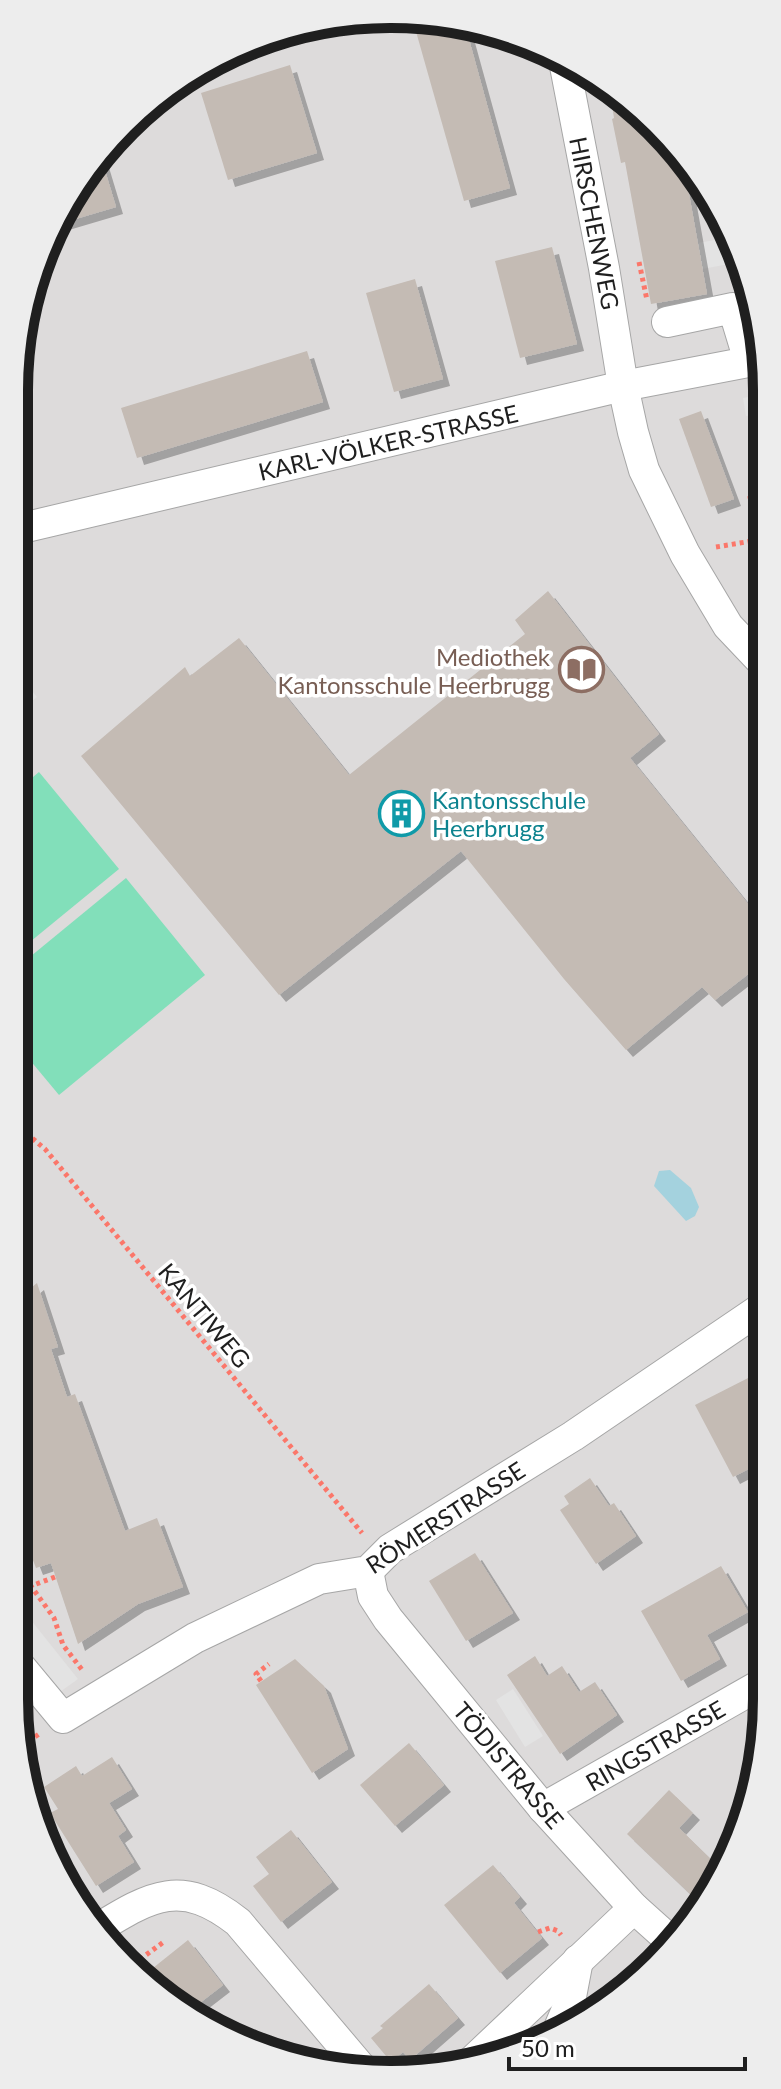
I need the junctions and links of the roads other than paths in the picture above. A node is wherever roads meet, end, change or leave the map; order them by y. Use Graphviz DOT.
graph roads {
  1 [pos="566,74"];
  2 [pos="741,298"];
  3 [pos="667,322"];
  4 [pos="752,361"];
  5 [pos="623,386"];
  6 [pos="28,527"];
  7 [pos="753,652"];
  8 [pos="753,1314"];
  9 [pos="368,1571"];
  10 [pos="28,1684"];
  11 [pos="753,1689"];
  12 [pos="543,1808"];
  13 [pos="634,1908"];
  14 [pos="106,1923"];
  15 [pos="665,1936"];
  16 [pos="578,1960"];
  17 [pos="564,2017"];
  18 [pos="485,2049"];
  19 [pos="354,2059"];
  1 -- 5 [label="street, HIRSCHENWEG"];
  2 -- 3 [label="street"];
  4 -- 5 [label="street, KARL-VÖLKER-STRASSE"];
  5 -- 6 [label="street, KARL-VÖLKER-STRASSE"];
  5 -- 7 [label="street, HIRSCHENWEG"];
  8 -- 9 [label="street, RÖMERSTRASSE"];
  9 -- 10 [label="street, RÖMERSTRASSE"];
  9 -- 12 [label="street, TÖDISTRASSE"];
  11 -- 12 [label="street, RINGSTRASSE"];
  12 -- 13 [label="street, TÖDISTRASSE"];
  13 -- 15 [label="street, TÖDISTRASSE"];
  13 -- 16 [label="street"];
  14 -- 19 [label="street"];
  16 -- 17 [label="street"];
  16 -- 18 [label="street"];
}
